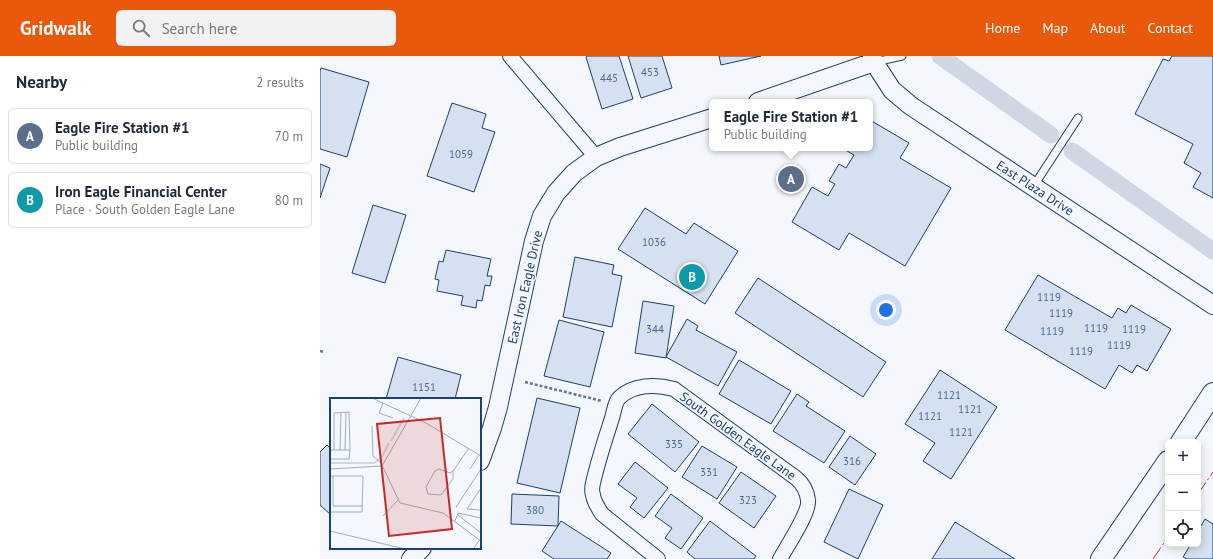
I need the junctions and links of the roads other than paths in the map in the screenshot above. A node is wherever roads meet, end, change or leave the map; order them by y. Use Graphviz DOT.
graph roads {
  1 [pos="510,56"];
  2 [pos="902,56"];
  3 [pos="873,59"];
  4 [pos="766,99"];
  5 [pos="1078,118"];
  6 [pos="709,119"];
  7 [pos="596,157"];
  8 [pos="1033,187"];
  9 [pos="1213,305"];
  10 [pos="1213,393"];
  11 [pos="1183,439"];
  12 [pos="481,458"];
  13 [pos="1165,465"];
  14 [pos="421,549"];
  15 [pos="412,559"];
  16 [pos="658,559"];
  17 [pos="780,559"];
  18 [pos="1100,559"];
  1 -- 7 [label="street"];
  2 -- 3 [label="lane"];
  3 -- 4 [label="street"];
  3 -- 8 [label="street, East Plaza Drive"];
  5 -- 8 [label="lane"];
  6 -- 7 [label="street, East Iron Eagle Drive"];
  7 -- 12 [label="street, East Iron Eagle Drive"];
  8 -- 9 [label="street, East Plaza Drive"];
  10 -- 11 [label="main road"];
  13 -- 18 [label="main road"];
  14 -- 15 [label="street"];
  16 -- 17 [label="street, South Golden Eagle Lane"];
}
